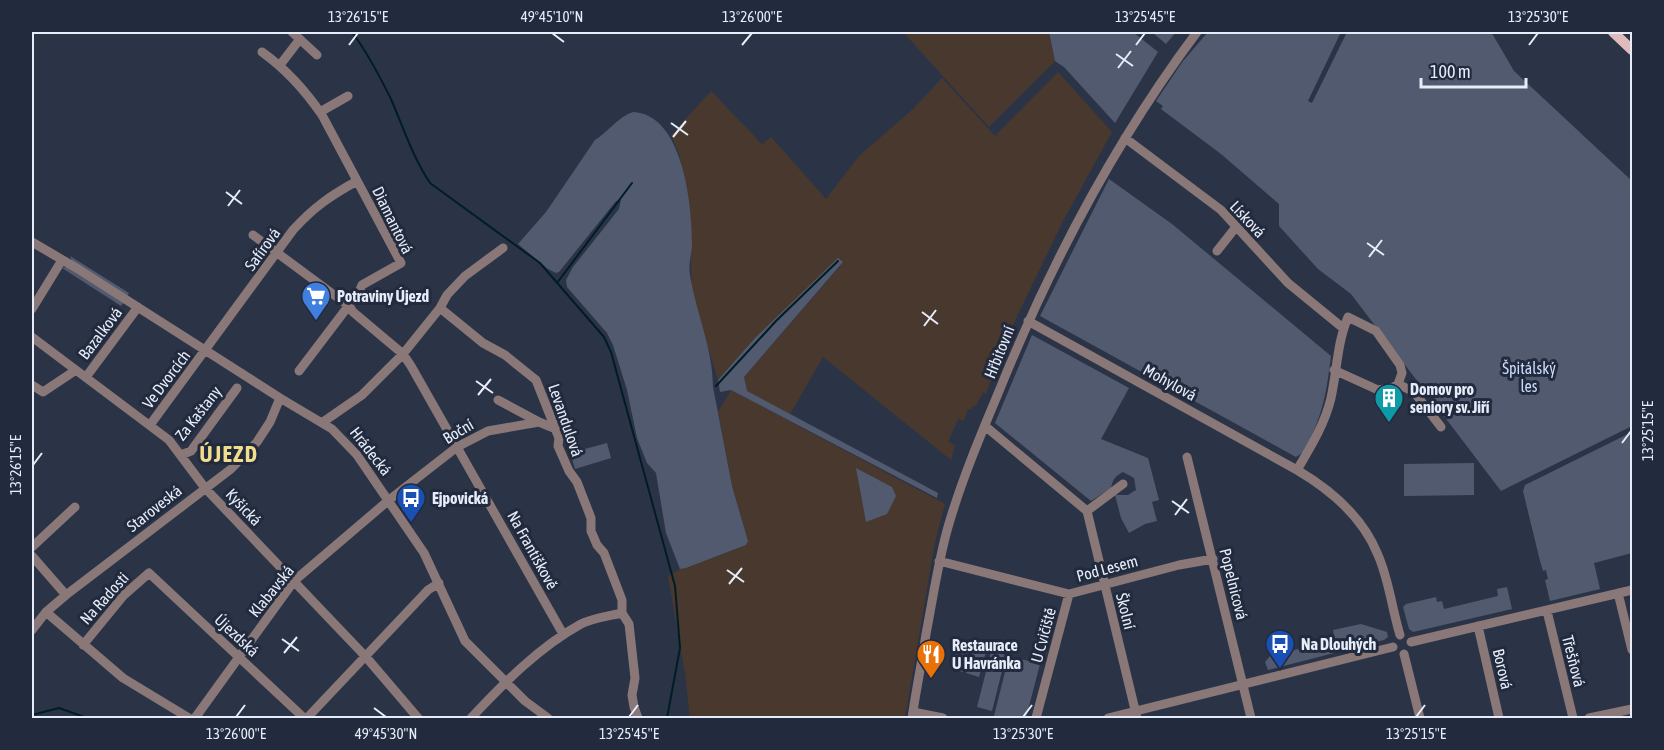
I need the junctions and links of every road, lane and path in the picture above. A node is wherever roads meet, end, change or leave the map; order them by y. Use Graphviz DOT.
graph roads {
  1 [pos="292,32"];
  2 [pos="1197,32"];
  3 [pos="1613,32"];
  4 [pos="300,39"];
  5 [pos="1632,50"];
  6 [pos="262,52"];
  7 [pos="317,55"];
  8 [pos="280,65"];
  9 [pos="348,96"];
  10 [pos="320,112"];
  11 [pos="1125,138"];
  12 [pos="357,181"];
  13 [pos="1236,227"];
  14 [pos="253,235"];
  15 [pos="32,242"];
  16 [pos="503,248"];
  17 [pos="1217,251"];
  18 [pos="278,254"];
  19 [pos="62,260"];
  20 [pos="349,306"];
  21 [pos="138,307"];
  22 [pos="440,308"];
  23 [pos="32,309"];
  24 [pos="1028,321"];
  25 [pos="1343,328"];
  26 [pos="32,337"];
  27 [pos="206,351"];
  28 [pos="403,354"];
  29 [pos="76,370"];
  30 [pos="1334,370"];
  31 [pos="300,371"];
  32 [pos="86,377"];
  33 [pos="1398,384"];
  34 [pos="32,385"];
  35 [pos="237,388"];
  36 [pos="280,398"];
  37 [pos="498,400"];
  38 [pos="323,422"];
  39 [pos="539,422"];
  40 [pos="150,425"];
  41 [pos="985,426"];
  42 [pos="1441,428"];
  43 [pos="556,429"];
  44 [pos="457,447"];
  45 [pos="181,455"];
  46 [pos="1187,457"];
  47 [pos="1297,470"];
  48 [pos="1123,484"];
  49 [pos="205,488"];
  50 [pos="389,500"];
  51 [pos="75,507"];
  52 [pos="1087,511"];
  53 [pos="32,547"];
  54 [pos="32,556"];
  55 [pos="1213,559"];
  56 [pos="939,561"];
  57 [pos="149,573"];
  58 [pos="294,581"];
  59 [pos="439,583"];
  60 [pos="1104,584"];
  61 [pos="1632,590"];
  62 [pos="1618,593"];
  63 [pos="1069,594"];
  64 [pos="66,595"];
  65 [pos="1547,610"];
  66 [pos="46,612"];
  67 [pos="622,613"];
  68 [pos="1478,627"];
  69 [pos="1630,627"];
  70 [pos="32,630"];
  71 [pos="563,634"];
  72 [pos="1400,635"];
  73 [pos="1413,642"];
  74 [pos="83,645"];
  75 [pos="1393,647"];
  76 [pos="1632,650"];
  77 [pos="1404,654"];
  78 [pos="238,657"];
  79 [pos="366,657"];
  80 [pos="505,682"];
  81 [pos="1243,684"];
  82 [pos="1632,709"];
  83 [pos="912,715"];
  84 [pos="1136,715"];
  85 [pos="189,718"];
  86 [pos="195,718"];
  87 [pos="306,718"];
  88 [pos="418,718"];
  89 [pos="471,718"];
  90 [pos="548,718"];
  91 [pos="638,718"];
  92 [pos="943,718"];
  93 [pos="1036,718"];
  94 [pos="1108,718"];
  95 [pos="1251,718"];
  96 [pos="1420,718"];
  97 [pos="1499,718"];
  98 [pos="1573,718"];
  99 [pos="1589,718"];
  1 -- 4 [label="street"];
  2 -- 11 [label="street, Hřbitovní"];
  3 -- 5 [label="main road"];
  4 -- 7 [label="street"];
  4 -- 8 [label="street"];
  6 -- 8 [label="street, Diamantová"];
  8 -- 10 [label="street, Diamantová"];
  9 -- 10 [label="street"];
  10 -- 12 [label="street, Diamantová"];
  11 -- 13 [label="street, Lísková"];
  11 -- 24 [label="street, Hřbitovní"];
  12 -- 18 [label="street, Safírová"];
  12 -- 20 [label="street, Diamantová"];
  13 -- 17 [label="street"];
  13 -- 25 [label="street, Lísková"];
  14 -- 18 [label="street, Na Františkově"];
  15 -- 19 [label="street, Hrádecká"];
  16 -- 22 [label="street"];
  18 -- 20 [label="street, Na Františkově"];
  18 -- 27 [label="street, Safírová"];
  19 -- 21 [label="street, Hrádecká"];
  19 -- 23 [label="street"];
  20 -- 28 [label="street, Na Františkově"];
  20 -- 31 [label="street, Diamantová"];
  21 -- 27 [label="street, Hrádecká"];
  21 -- 32 [label="street, Bazalková"];
  22 -- 28 [label="street"];
  22 -- 43 [label="street, Levandulová"];
  24 -- 41 [label="street, Hřbitovní"];
  24 -- 47 [label="street, Mohylová"];
  25 -- 30 [label="street"];
  25 -- 33 [label="street"];
  26 -- 29 [label="street, Kyšická"];
  27 -- 36 [label="street, Hrádecká"];
  27 -- 40 [label="street, Ve Dvorcích"];
  28 -- 38 [label="street"];
  28 -- 44 [label="street, Na Františkově"];
  29 -- 32 [label="street, Kyšická"];
  29 -- 34 [label="street"];
  30 -- 33 [label="street"];
  30 -- 47 [label="street"];
  32 -- 40 [label="street, Kyšická"];
  33 -- 42 [label="street"];
  35 -- 45 [label="street, Za Kaštany"];
  36 -- 38 [label="street, Hrádecká"];
  36 -- 49 [label="street, Staroveská"];
  37 -- 39 [label="street"];
  38 -- 50 [label="street, Hrádecká"];
  39 -- 43 [label="street"];
  39 -- 44 [label="street, Boční"];
  40 -- 45 [label="street, Kyšická"];
  41 -- 52 [label="street"];
  41 -- 56 [label="street, Hřbitovní"];
  43 -- 67 [label="street, Levandulová"];
  44 -- 50 [label="street, Boční"];
  44 -- 71 [label="street, Na Františkově"];
  45 -- 49 [label="street, Kyšická"];
  46 -- 55 [label="street, Popelnicová"];
  47 -- 72 [label="street, Mohylová"];
  48 -- 52 [label="street"];
  49 -- 58 [label="street, Kyšická"];
  49 -- 64 [label="street, Staroveská"];
  50 -- 58 [label="street, Klabavská"];
  50 -- 59 [label="street, Hrádecká"];
  51 -- 53 [label="street"];
  52 -- 60 [label="street, Školní"];
  54 -- 64 [label="street"];
  55 -- 60 [label="street, Pod Lesem"];
  55 -- 81 [label="street, Popelnicová"];
  56 -- 63 [label="street, Pod Lesem"];
  56 -- 83 [label="street, Hřbitovní"];
  57 -- 74 [label="street, Na Radosti"];
  57 -- 78 [label="street, Újezdská"];
  58 -- 78 [label="street, Klabavská"];
  58 -- 79 [label="street, Kyšická"];
  59 -- 79 [label="street"];
  59 -- 80 [label="street, Hrádecká"];
  60 -- 63 [label="street, Pod Lesem"];
  60 -- 84 [label="street, Školní"];
  61 -- 62 [label="street"];
  62 -- 65 [label="street"];
  62 -- 69 [label="street"];
  63 -- 93 [label="street, U Cvičiště"];
  64 -- 66 [label="street, Staroveská"];
  65 -- 68 [label="street"];
  65 -- 98 [label="street, Třešňová"];
  66 -- 70 [label="street, Staroveská"];
  66 -- 74 [label="street"];
  67 -- 71 [label="street"];
  67 -- 91 [label="street, Levandulová"];
  68 -- 73 [label="street"];
  68 -- 97 [label="street, Borová"];
  69 -- 76 [label="street"];
  71 -- 80 [label="street"];
  72 -- 73 [label="street"];
  72 -- 75 [label="street"];
  73 -- 77 [label="street"];
  74 -- 85 [label="street"];
  75 -- 77 [label="street"];
  75 -- 81 [label="street"];
  77 -- 96 [label="street"];
  78 -- 86 [label="street, Klabavská"];
  78 -- 87 [label="street, Újezdská"];
  79 -- 87 [label="street"];
  79 -- 88 [label="street, Kyšická"];
  80 -- 89 [label="street"];
  80 -- 90 [label="street, Hrádecká"];
  81 -- 84 [label="street"];
  81 -- 95 [label="street, Popelnicová"];
  82 -- 99 [label="street"];
  83 -- 92 [label="street"];
  84 -- 94 [label="street"];
}
